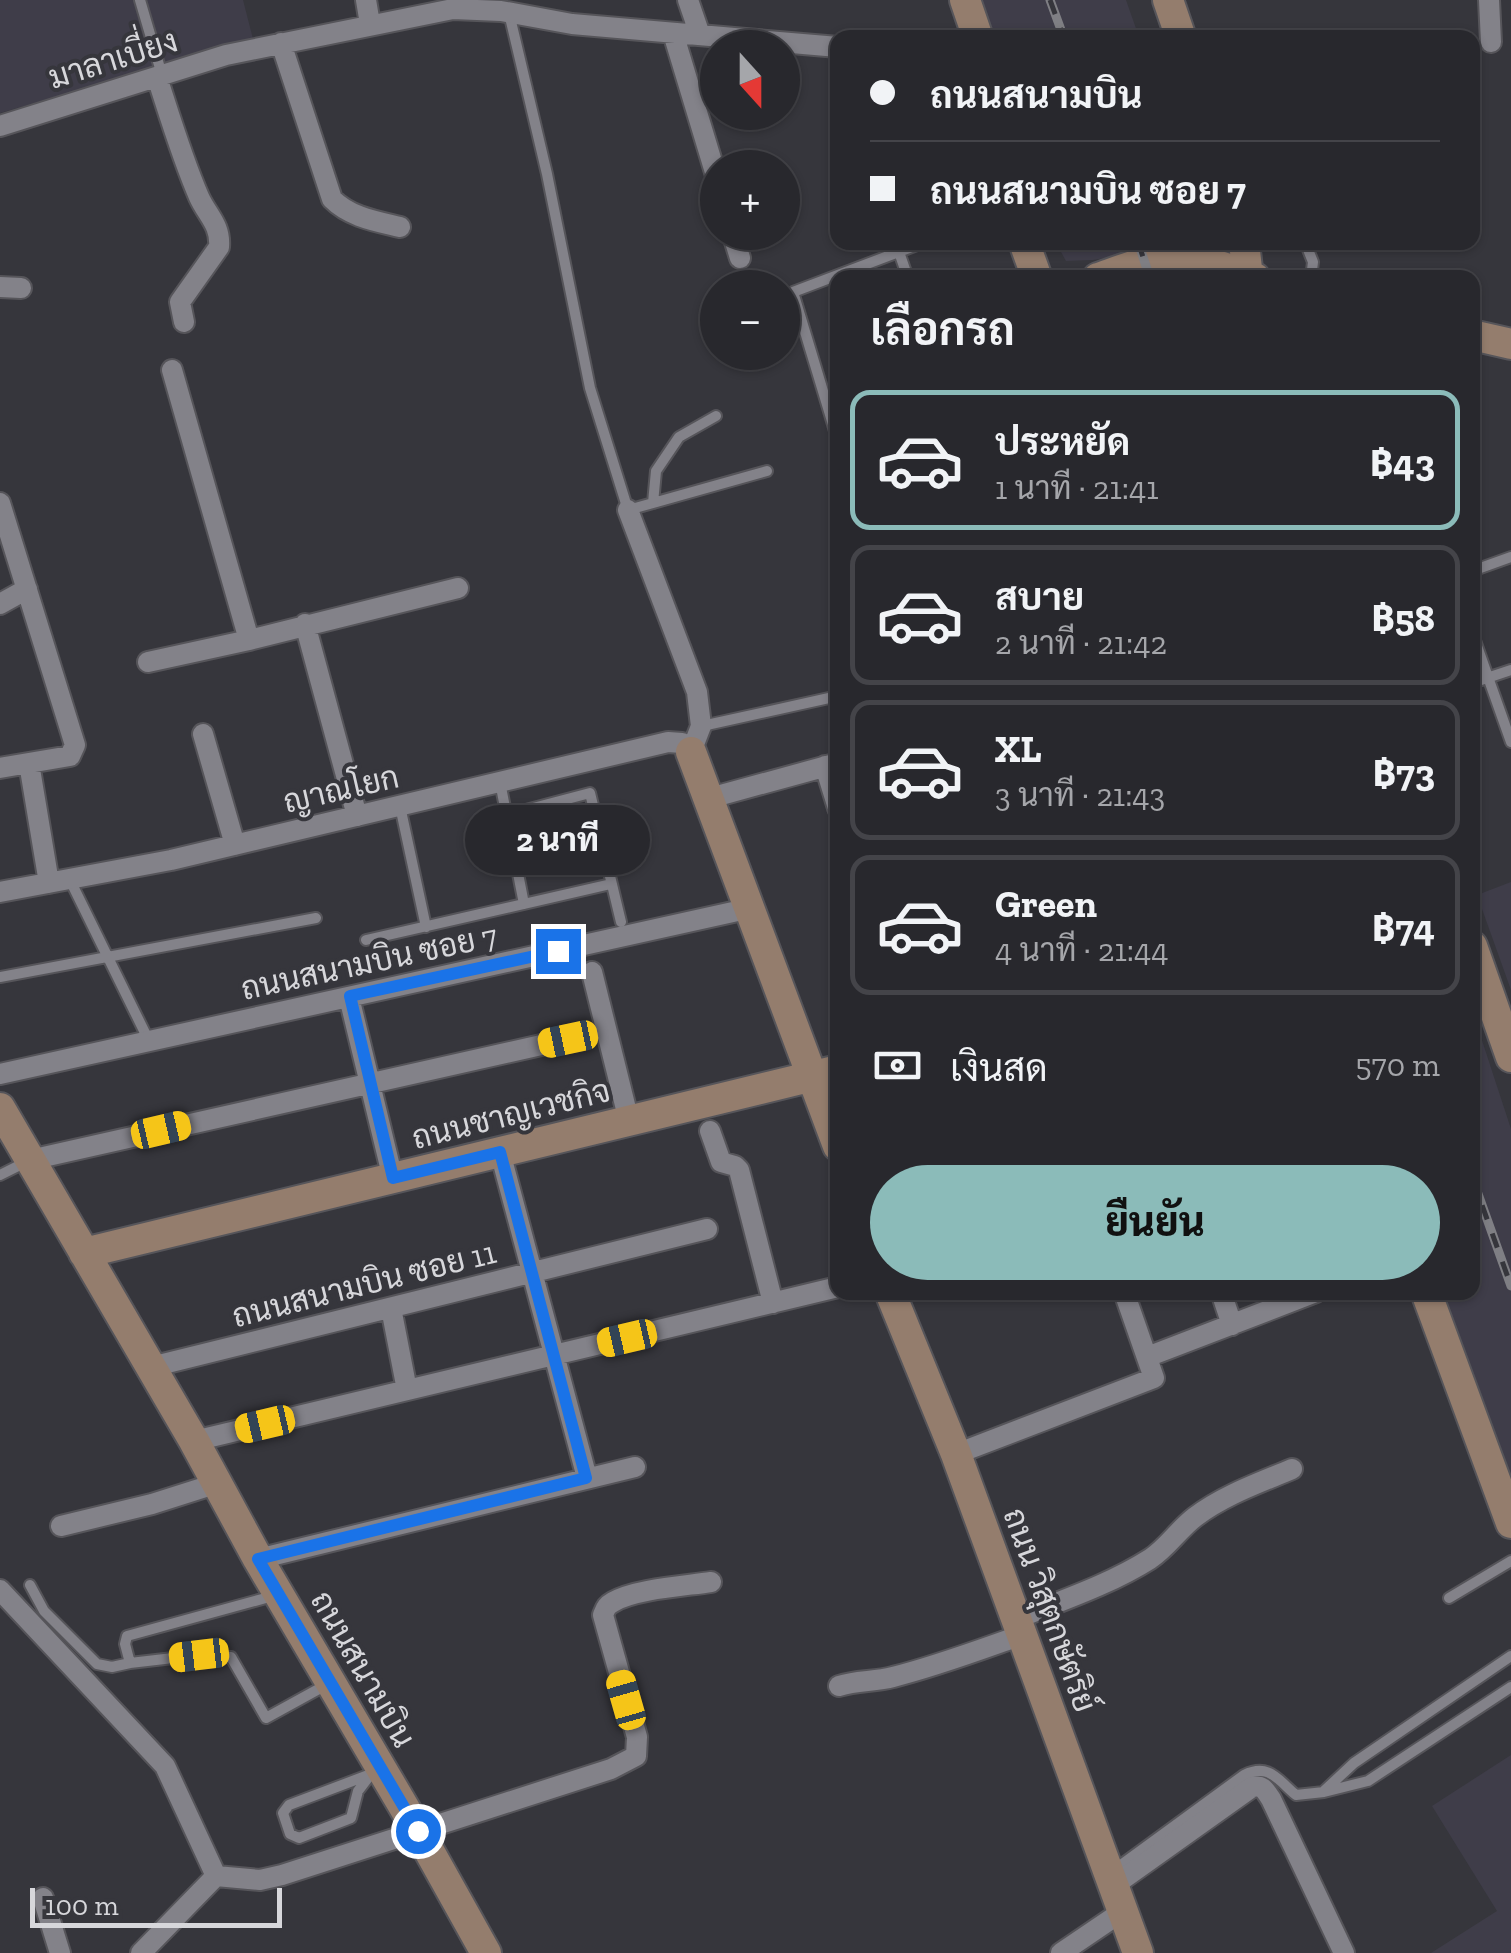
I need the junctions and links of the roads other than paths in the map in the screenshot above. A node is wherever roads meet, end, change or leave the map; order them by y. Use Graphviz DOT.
graph roads {
  1 [pos="140,0"];
  2 [pos="366,0"];
  3 [pos="570,0"];
  4 [pos="688,0"];
  5 [pos="965,0"];
  6 [pos="1168,0"];
  7 [pos="1489,0"];
  8 [pos="509,12"];
  9 [pos="370,24"];
  10 [pos="572,24"];
  11 [pos="975,30"];
  12 [pos="1178,30"];
  13 [pos="673,33"];
  14 [pos="700,35"];
  15 [pos="1491,42"];
  16 [pos="281,43"];
  17 [pos="800,44"];
  18 [pos="830,47"];
  19 [pos="160,76"];
  20 [pos="0,126"];
  21 [pos="708,150"];
  22 [pos="400,227"];
  23 [pos="738,250"];
  24 [pos="904,250"];
  25 [pos="899,252"];
  26 [pos="740,258"];
  27 [pos="852,270"];
  28 [pos="905,270"];
  29 [pos="1122,270"];
  30 [pos="1228,270"];
  31 [pos="830,278"];
  32 [pos="184,322"];
  33 [pos="1480,337"];
  34 [pos="1511,344"];
  35 [pos="172,370"];
  36 [pos="830,413"];
  37 [pos="716,416"];
  38 [pos="767,471"];
  39 [pos="0,503"];
  40 [pos="653,503"];
  41 [pos="628,510"];
  42 [pos="1511,557"];
  43 [pos="1480,568"];
  44 [pos="26,588"];
  45 [pos="458,588"];
  46 [pos="0,604"];
  47 [pos="305,624"];
  48 [pos="249,640"];
  49 [pos="1480,655"];
  50 [pos="148,662"];
  51 [pos="1511,670"];
  52 [pos="1488,678"];
  53 [pos="1480,681"];
  54 [pos="830,698"];
  55 [pos="203,734"];
  56 [pos="696,739"];
  57 [pos="1511,742"];
  58 [pos="29,763"];
  59 [pos="830,764"];
  60 [pos="0,768"];
  61 [pos="500,782"];
  62 [pos="710,798"];
  63 [pos="400,806"];
  64 [pos="507,815"];
  65 [pos="357,816"];
  66 [pos="235,845"];
  67 [pos="59,881"];
  68 [pos="611,884"];
  69 [pos="0,892"];
  70 [pos="524,904"];
  71 [pos="751,908"];
  72 [pos="316,918"];
  73 [pos="621,922"];
  74 [pos="426,927"];
  75 [pos="366,940"];
  76 [pos="108,957"];
  77 [pos="1480,969"];
  78 [pos="592,972"];
  79 [pos="0,977"];
  80 [pos="350,996"];
  81 [pos="568,1039"];
  82 [pos="148,1041"];
  83 [pos="1511,1057"];
  84 [pos="825,1073"];
  85 [pos="0,1074"];
  86 [pos="370,1082"];
  87 [pos="830,1101"];
  88 [pos="0,1108"];
  89 [pos="629,1121"];
  90 [pos="710,1131"];
  91 [pos="500,1152"];
  92 [pos="30,1160"];
  93 [pos="0,1174"];
  94 [pos="393,1178"];
  95 [pos="707,1230"];
  96 [pos="84,1254"];
  97 [pos="532,1273"];
  98 [pos="830,1289"];
  99 [pos="893,1300"];
  100 [pos="1127,1300"];
  101 [pos="1224,1300"];
  102 [pos="1296,1300"];
  103 [pos="1429,1300"];
  104 [pos="773,1303"];
  105 [pos="390,1308"];
  106 [pos="1232,1325"];
  107 [pos="554,1355"];
  108 [pos="1147,1357"];
  109 [pos="151,1368"];
  110 [pos="408,1390"];
  111 [pos="194,1441"];
  112 [pos="956,1454"];
  113 [pos="635,1466"];
  114 [pos="1292,1469"];
  115 [pos="586,1478"];
  116 [pos="218,1483"];
  117 [pos="1511,1523"];
  118 [pos="61,1526"];
  119 [pos="258,1559"];
  120 [pos="1511,1561"];
  121 [pos="711,1582"];
  122 [pos="30,1585"];
  123 [pos="0,1590"];
  124 [pos="279,1594"];
  125 [pos="1449,1598"];
  126 [pos="1018,1627"];
  127 [pos="1509,1661"];
  128 [pos="130,1662"];
  129 [pos="331,1682"];
  130 [pos="839,1686"];
  131 [pos="1511,1686"];
  132 [pos="1434,1708"];
  133 [pos="1448,1728"];
  134 [pos="377,1772"];
  135 [pos="1324,1792"];
  136 [pos="418,1831"];
  137 [pos="216,1876"];
  138 [pos="1115,1890"];
  139 [pos="43,1898"];
  140 [pos="60,1953"];
  141 [pos="142,1953"];
  142 [pos="486,1953"];
  143 [pos="1061,1953"];
  144 [pos="1138,1953"];
  145 [pos="1344,1953"];
  1 -- 19 [label="lane"];
  2 -- 9 [label="street"];
  3 -- 10 [label="street"];
  4 -- 14 [label="street"];
  5 -- 11 [label="street"];
  6 -- 12 [label="street"];
  7 -- 15 [label="street"];
  8 -- 9 [label="street, มาลาเบี่ยง"];
  8 -- 10 [label="street, มาลาเบี่ยง"];
  8 -- 41 [label="lane"];
  9 -- 16 [label="street, มาลาเบี่ยง"];
  10 -- 13 [label="street, มาลาเบี่ยง"];
  13 -- 14 [label="street, มาลาเบี่ยง"];
  13 -- 21 [label="street"];
  16 -- 19 [label="street, มาลาเบี่ยง"];
  16 -- 22 [label="street"];
  17 -- 18 [label="street, มาลาเบี่ยง"];
  19 -- 20 [label="street, มาลาเบี่ยง"];
  19 -- 32 [label="street"];
  23 -- 26 [label="street"];
  24 -- 25 [label="lane"];
  25 -- 27 [label="lane"];
  25 -- 28 [label="lane"];
  29 -- 30 [label="street"];
  31 -- 36 [label="lane"];
  33 -- 34 [label="street"];
  35 -- 48 [label="street"];
  37 -- 40 [label="lane"];
  38 -- 40 [label="lane"];
  39 -- 44 [label="street"];
  40 -- 41 [label="lane"];
  41 -- 56 [label="street"];
  42 -- 43 [label="lane"];
  44 -- 46 [label="street"];
  44 -- 58 [label="street"];
  45 -- 47 [label="street"];
  47 -- 48 [label="street"];
  47 -- 65 [label="street"];
  48 -- 50 [label="street"];
  49 -- 52 [label="lane"];
  51 -- 52 [label="lane"];
  52 -- 53 [label="lane"];
  52 -- 57 [label="lane"];
  54 -- 56 [label="lane"];
  55 -- 66 [label="street"];
  56 -- 61 [label="street, ญาณโยก"];
  56 -- 62 [label="street"];
  58 -- 60 [label="street"];
  58 -- 67 [label="street"];
  59 -- 62 [label="street"];
  61 -- 63 [label="street, ญาณโยก"];
  61 -- 64 [label="lane"];
  62 -- 71 [label="street"];
  63 -- 65 [label="street, ญาณโยก"];
  63 -- 74 [label="lane"];
  64 -- 68 [label="lane"];
  64 -- 70 [label="lane"];
  65 -- 66 [label="street, ญาณโยก"];
  66 -- 67 [label="street, ญาณโยก"];
  67 -- 69 [label="street, ญาณโยก"];
  67 -- 76 [label="lane"];
  68 -- 70 [label="lane"];
  68 -- 73 [label="lane"];
  70 -- 74 [label="lane"];
  71 -- 80 [label="street, ถนนสนามบิน ซอย 7"];
  71 -- 84 [label="street"];
  72 -- 76 [label="lane"];
  74 -- 75 [label="lane"];
  76 -- 79 [label="lane"];
  76 -- 82 [label="lane"];
  77 -- 83 [label="street"];
  78 -- 89 [label="street"];
  80 -- 82 [label="street, ถนนสนามบิน ซอย 7"];
  80 -- 86 [label="street"];
  81 -- 86 [label="street"];
  82 -- 85 [label="street, ถนนสนามบิน ซอย 7"];
  84 -- 87 [label="street"];
  84 -- 89 [label="street, ถนนชาญเวชกิจ"];
  86 -- 92 [label="street"];
  86 -- 94 [label="street"];
  88 -- 92 [label="street, ถนนสนามบิน"];
  89 -- 91 [label="street, ถนนชาญเวชกิจ"];
  90 -- 104 [label="street"];
  91 -- 94 [label="street, ถนนชาญเวชกิจ"];
  91 -- 97 [label="street"];
  92 -- 93 [label="lane"];
  92 -- 96 [label="street, ถนนสนามบิน"];
  94 -- 96 [label="street, ถนนชาญเวชกิจ"];
  95 -- 97 [label="street, ถนนสนามบิน ซอย 11"];
  96 -- 109 [label="street, ถนนสนามบิน"];
  97 -- 105 [label="street, ถนนสนามบิน ซอย 11"];
  97 -- 107 [label="street"];
  98 -- 104 [label="street"];
  99 -- 112 [label="street, ถนน วิสุตกษัตริย์"];
  100 -- 108 [label="street"];
  101 -- 106 [label="street"];
  102 -- 106 [label="street"];
  103 -- 117 [label="street"];
  104 -- 107 [label="street"];
  105 -- 109 [label="street, ถนนสนามบิน ซอย 11"];
  105 -- 110 [label="street"];
  106 -- 108 [label="street"];
  107 -- 110 [label="street"];
  107 -- 115 [label="street"];
  108 -- 112 [label="street"];
  109 -- 111 [label="street, ถนนสนามบิน"];
  110 -- 111 [label="street"];
  111 -- 116 [label="street, ถนนสนามบิน"];
  112 -- 126 [label="street, ถนน วิสุตกษัตริย์"];
  113 -- 115 [label="street"];
  114 -- 126 [label="street"];
  115 -- 119 [label="street"];
  116 -- 118 [label="street"];
  116 -- 119 [label="street, ถนนสนามบิน"];
  119 -- 124 [label="street, ถนนสนามบิน"];
  120 -- 125 [label="lane"];
  121 -- 136 [label="street"];
  122 -- 128 [label="lane"];
  123 -- 137 [label="street"];
  124 -- 128 [label="lane"];
  124 -- 129 [label="street, ถนนสนามบิน"];
  126 -- 130 [label="street"];
  126 -- 138 [label="street, ถนน วิสุตกษัตริย์"];
  127 -- 132 [label="lane"];
  128 -- 129 [label="lane"];
  129 -- 134 [label="street, ถนนสนามบิน"];
  131 -- 133 [label="lane"];
  132 -- 133 [label="lane"];
  132 -- 135 [label="lane"];
  133 -- 135 [label="lane"];
  134 -- 134 [label="lane"];
  134 -- 136 [label="street, ถนนสนามบิน"];
  135 -- 138 [label="lane"];
  136 -- 137 [label="street"];
  136 -- 142 [label="street, ถนนสนามบิน"];
  137 -- 141 [label="street"];
  138 -- 143 [label="street"];
  138 -- 144 [label="street, ถนน วิสุตกษัตริย์"];
  138 -- 145 [label="street"];
  139 -- 140 [label="street"];
}
